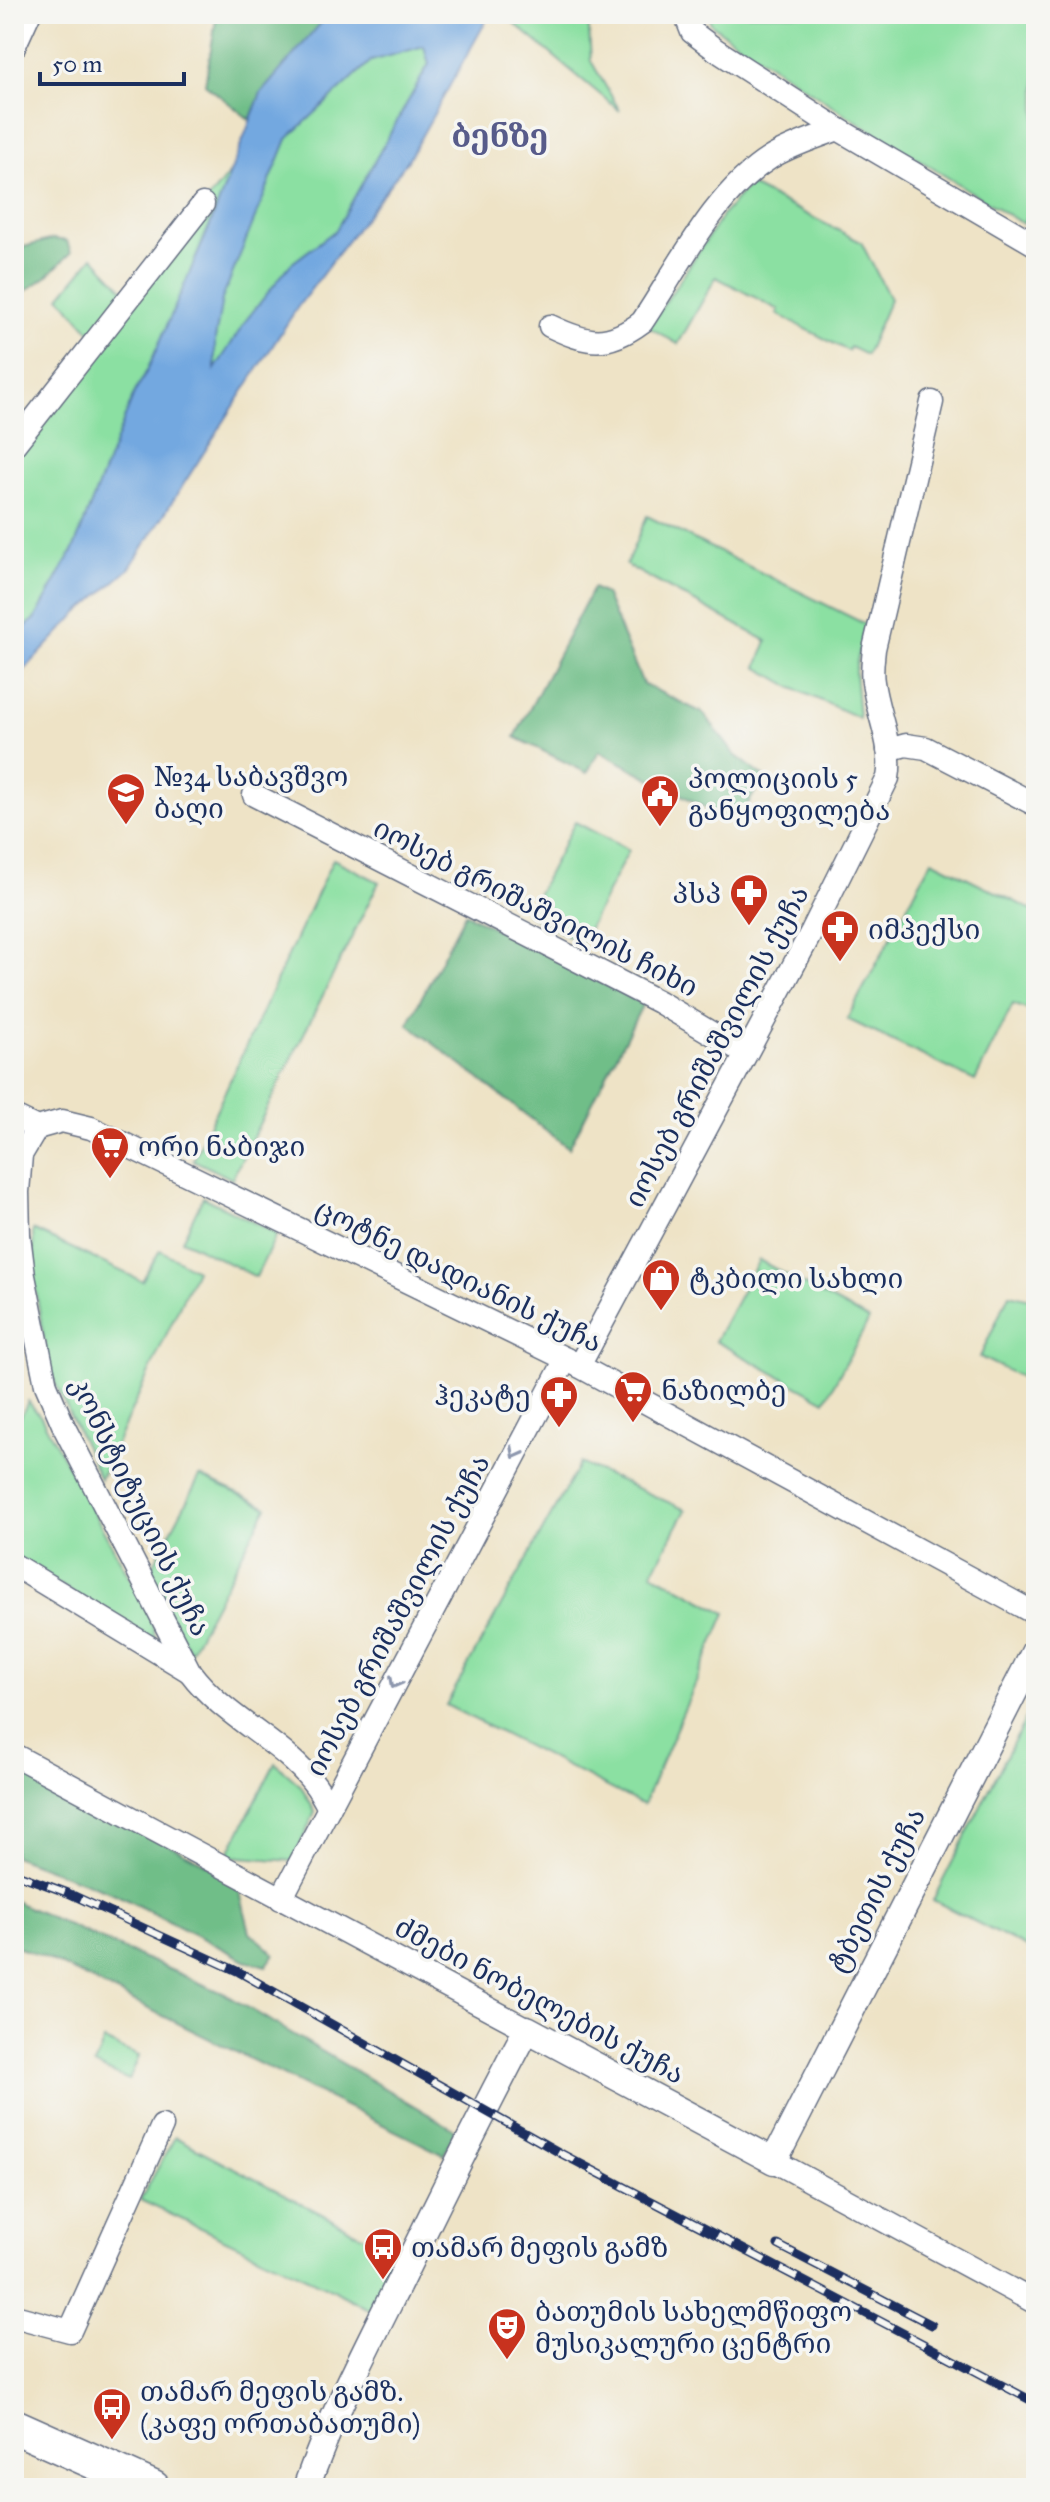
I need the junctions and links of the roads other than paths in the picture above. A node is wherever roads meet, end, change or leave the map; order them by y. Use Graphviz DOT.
graph roads {
  1 [pos="29,14"];
  2 [pos="685,14"];
  3 [pos="14,47"];
  4 [pos="838,129"];
  5 [pos="203,204"];
  6 [pos="1036,245"];
  7 [pos="550,326"];
  8 [pos="932,402"];
  9 [pos="14,445"];
  10 [pos="888,750"];
  11 [pos="254,795"];
  12 [pos="1036,805"];
  13 [pos="745,1053"];
  14 [pos="14,1117"];
  15 [pos="37,1128"];
  16 [pos="572,1363"];
  17 [pos="14,1565"];
  18 [pos="1036,1614"];
  19 [pos="1036,1649"];
  20 [pos="190,1672"];
  21 [pos="14,1755"];
  22 [pos="329,1808"];
  23 [pos="281,1899"];
  24 [pos="527,2029"];
  25 [pos="162,2126"];
  26 [pos="774,2161"];
  27 [pos="1036,2303"];
  28 [pos="14,2316"];
  29 [pos="14,2426"];
  30 [pos="153,2488"];
  31 [pos="306,2488"];
  1 -- 3 [label="street"];
  2 -- 4 [label="street"];
  4 -- 6 [label="street"];
  4 -- 7 [label="street"];
  5 -- 9 [label="street"];
  8 -- 10 [label="street, იოსებ გრიშაშვილის ქუჩა"];
  10 -- 12 [label="street"];
  10 -- 13 [label="street, იოსებ გრიშაშვილის ქუჩა"];
  11 -- 13 [label="street, იოსებ გრიშაშვილის ჩიხი"];
  13 -- 16 [label="street, იოსებ გრიშაშვილის ქუჩა"];
  14 -- 15 [label="street"];
  15 -- 16 [label="street, ცოტნე დადიანის ქუჩა"];
  15 -- 20 [label="street, კონსტიტუციის ქუჩა"];
  16 -- 18 [label="street, ცოტნე დადიანის ქუჩა"];
  16 -- 22 [label="street, იოსებ გრიშაშვილის ქუჩა, one-way"];
  17 -- 20 [label="street"];
  19 -- 26 [label="street, ტბეთის ქუჩა"];
  20 -- 22 [label="street, კონსტიტუციის ქუჩა"];
  21 -- 23 [label="street, ძმები ნობელების ქუჩა"];
  22 -- 23 [label="street, იოსებ გრიშაშვილის ქუჩა"];
  23 -- 24 [label="street, ძმები ნობელების ქუჩა"];
  24 -- 26 [label="street, ძმები ნობელების ქუჩა"];
  24 -- 31 [label="street"];
  25 -- 28 [label="street"];
  26 -- 27 [label="street, ძმები ნობელების ქუჩა"];
  29 -- 30 [label="main road"];
}
